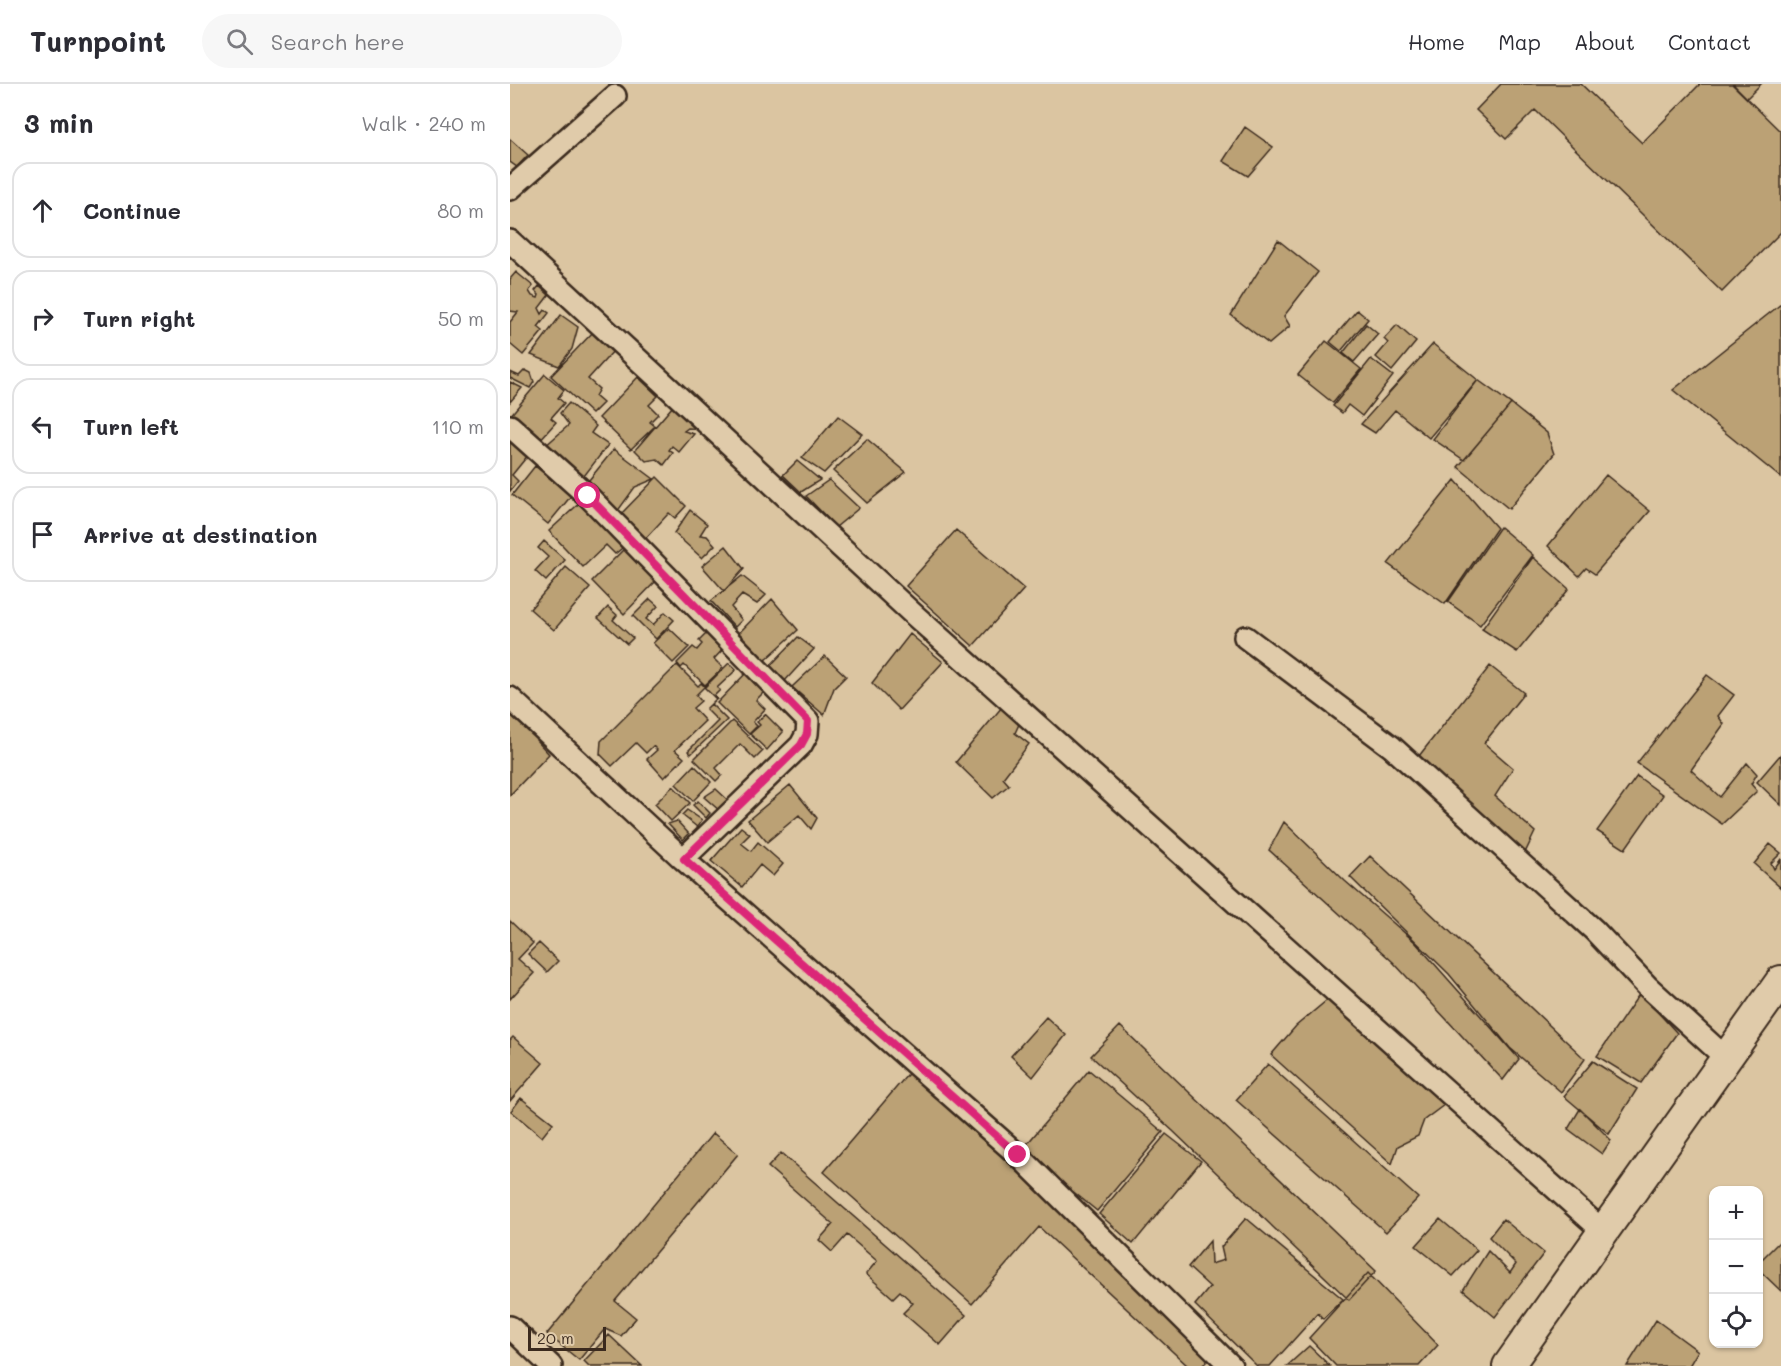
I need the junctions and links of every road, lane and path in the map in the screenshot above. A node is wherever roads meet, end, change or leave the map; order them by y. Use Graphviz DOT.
graph roads {
  1 [pos="615,96"];
  2 [pos="510,189"];
  3 [pos="510,241"];
  4 [pos="510,426"];
  5 [pos="1245,637"];
  6 [pos="510,698"];
  7 [pos="684,859"];
  8 [pos="1781,981"];
  9 [pos="1727,1059"];
  10 [pos="1603,1231"];
  11 [pos="510,1327"];
  12 [pos="551,1366"];
  13 [pos="1231,1366"];
  14 [pos="1508,1366"];
  1 -- 2 [label="street"];
  3 -- 10 [label="street"];
  4 -- 7 [label="street"];
  5 -- 9 [label="street"];
  6 -- 7 [label="street"];
  7 -- 13 [label="street"];
  8 -- 9 [label="main road"];
  9 -- 10 [label="main road"];
  10 -- 14 [label="main road"];
  11 -- 12 [label="street"];
}
